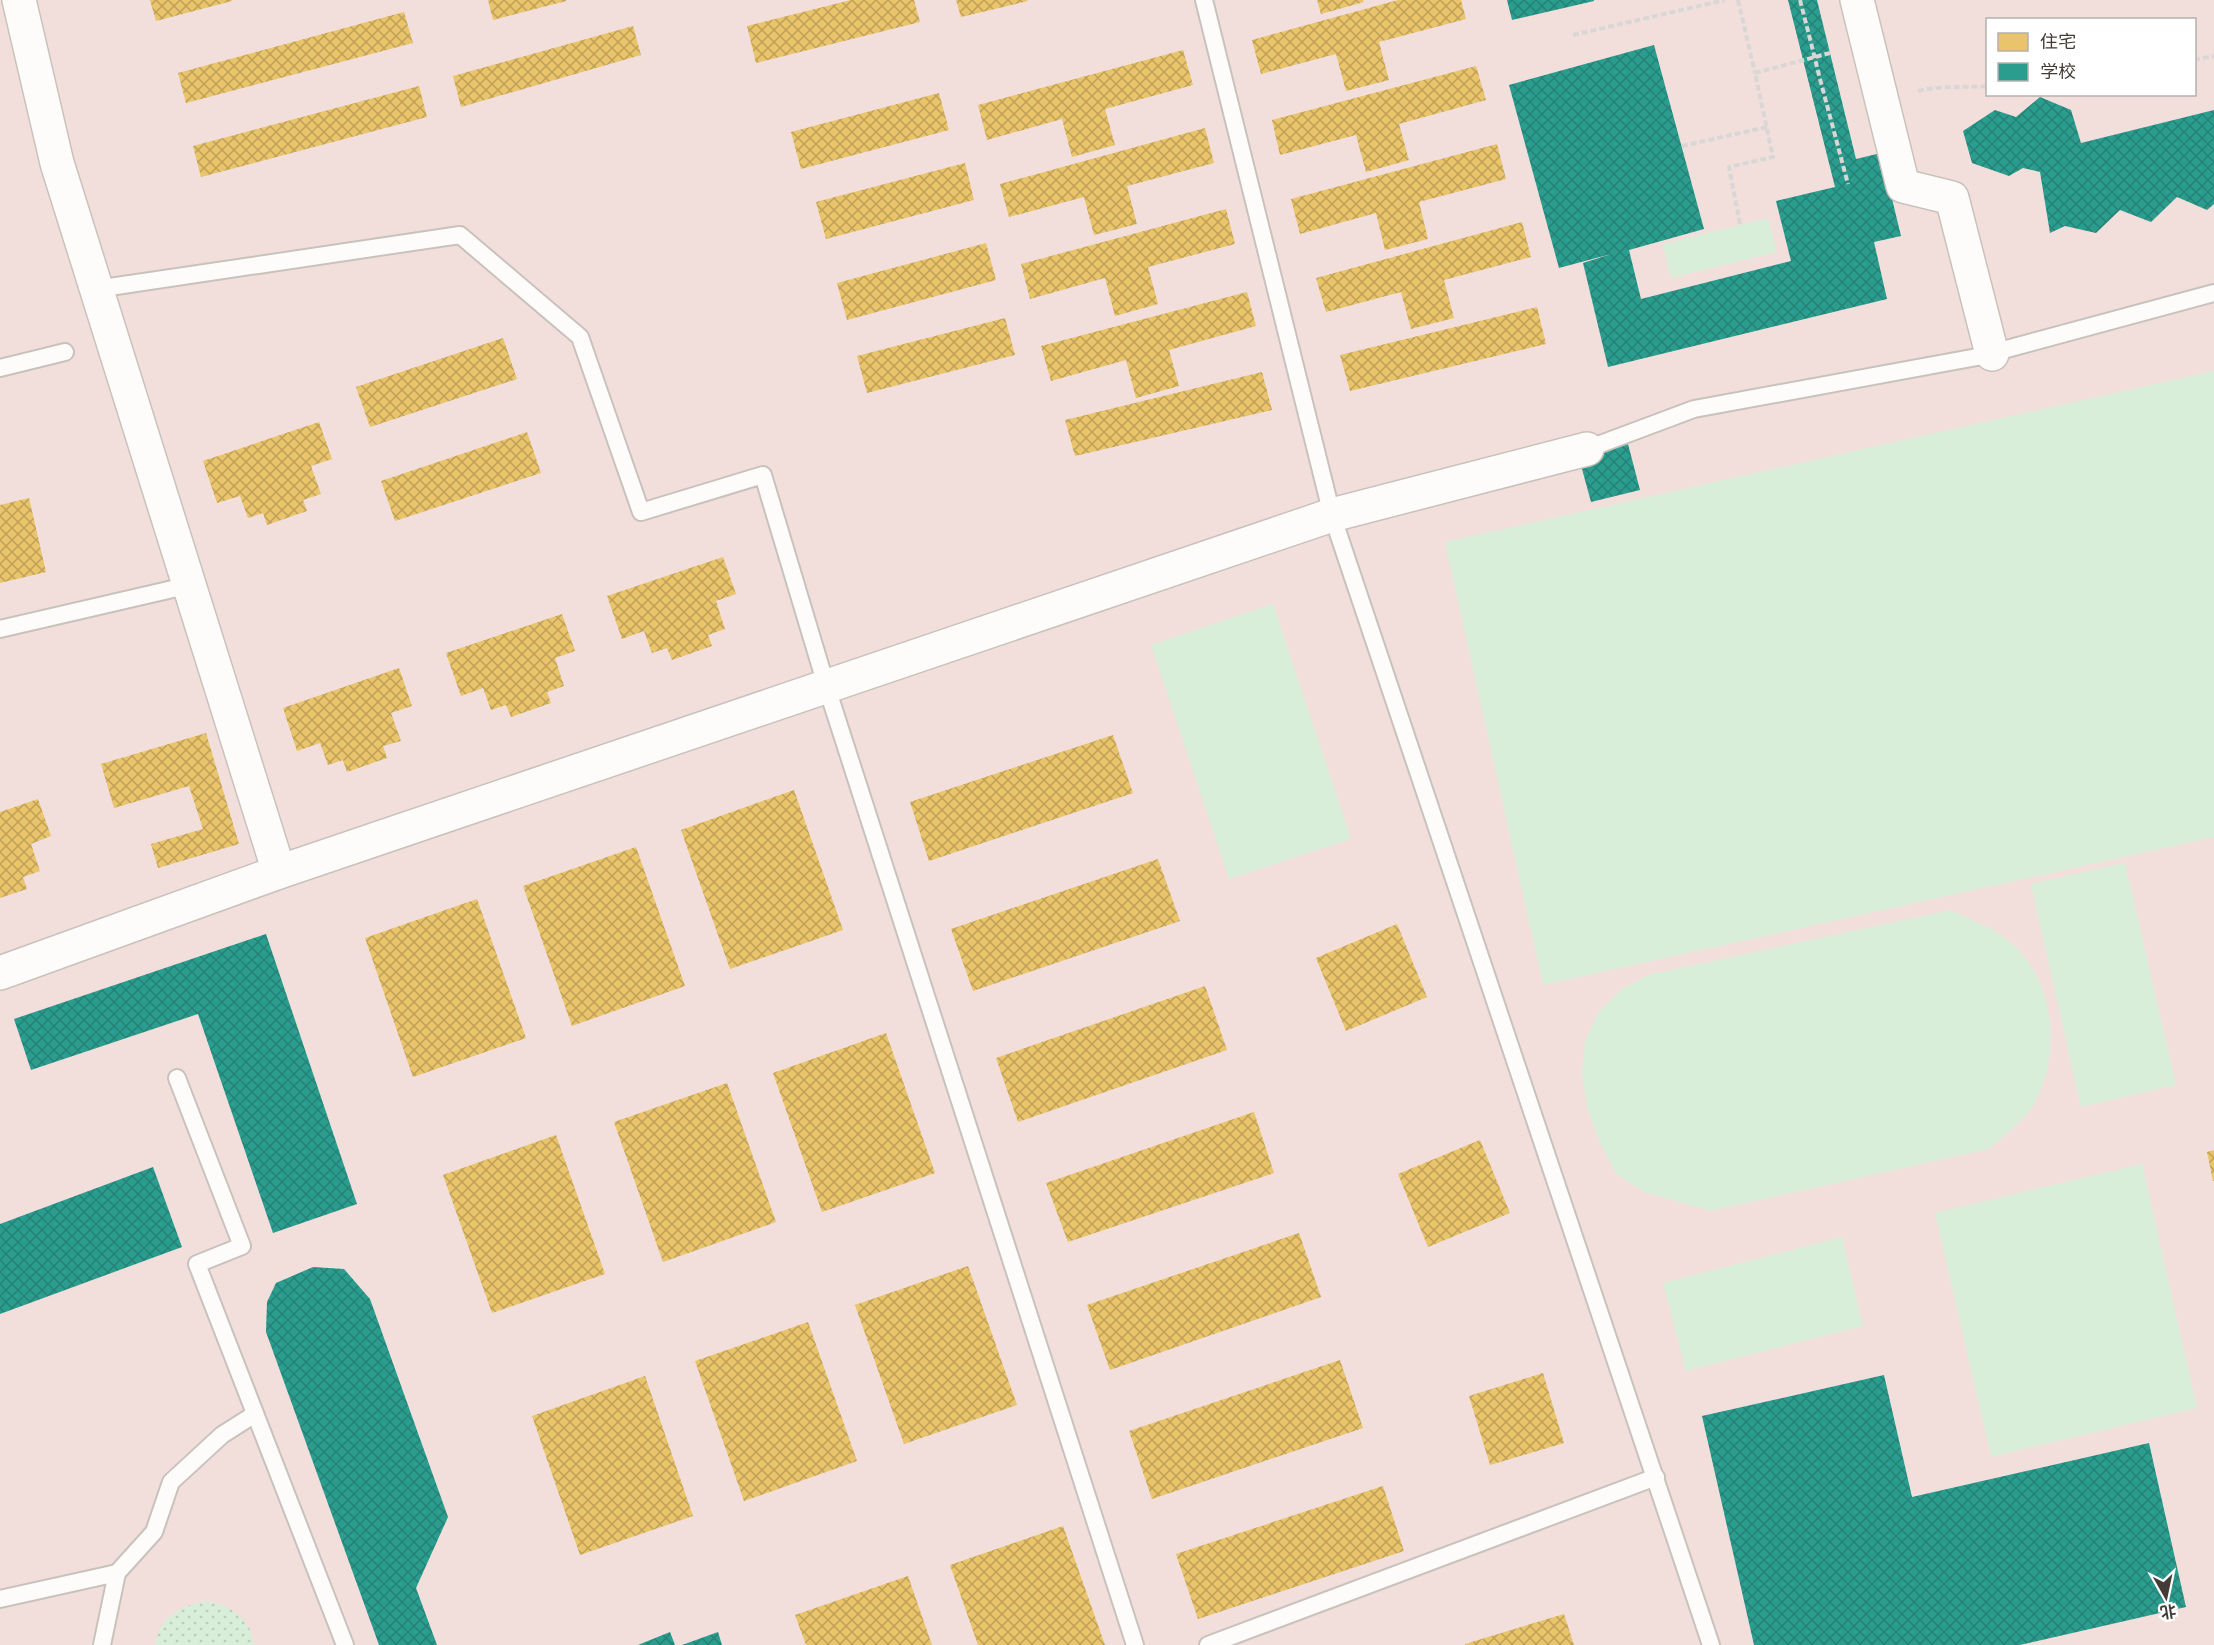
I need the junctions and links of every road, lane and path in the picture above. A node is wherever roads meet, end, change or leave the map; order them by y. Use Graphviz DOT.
graph roads {
  1 [pos="19,0"];
  2 [pos="1204,0"];
  3 [pos="1725,0"];
  4 [pos="1738,0"];
  5 [pos="1800,0"];
  6 [pos="1857,0"];
  7 [pos="1573,35"];
  8 [pos="1880,40"];
  9 [pos="2214,56"];
  10 [pos="2196,60"];
  11 [pos="1755,73"];
  12 [pos="1986,86"];
  13 [pos="1882,100"];
  14 [pos="1767,127"];
  15 [pos="1682,146"];
  16 [pos="1848,184"];
  17 [pos="1740,224"];
  18 [pos="96,289"];
  19 [pos="2214,293"];
  20 [pos="65,352"];
  21 [pos="1992,354"];
  22 [pos="0,368"];
  23 [pos="1587,449"];
  24 [pos="1332,515"];
  25 [pos="190,585"];
  26 [pos="0,629"];
  27 [pos="826,685"];
  28 [pos="279,872"];
  29 [pos="0,973"];
  30 [pos="177,1078"];
  31 [pos="255,1414"];
  32 [pos="1656,1477"];
  33 [pos="117,1573"];
  34 [pos="0,1599"];
  35 [pos="102,1645"];
  36 [pos="345,1645"];
  37 [pos="1135,1645"];
  38 [pos="1208,1645"];
  39 [pos="1711,1645"];
  1 -- 18 [label="street"];
  2 -- 24 [label="lane"];
  3 -- 7 [label="path"];
  4 -- 11 [label="path"];
  5 -- 16 [label="path, bridge"];
  6 -- 8 [label="street"];
  8 -- 11 [label="path"];
  8 -- 13 [label="street"];
  9 -- 10 [label="path"];
  11 -- 14 [label="path"];
  12 -- 13 [label="path"];
  13 -- 21 [label="street"];
  14 -- 15 [label="path"];
  14 -- 17 [label="path"];
  18 -- 25 [label="street"];
  18 -- 27 [label="lane"];
  19 -- 21 [label="lane"];
  20 -- 22 [label="lane"];
  21 -- 23 [label="lane"];
  23 -- 24 [label="street"];
  24 -- 27 [label="street"];
  24 -- 32 [label="lane"];
  25 -- 26 [label="lane"];
  25 -- 28 [label="street"];
  27 -- 28 [label="street"];
  27 -- 37 [label="lane"];
  28 -- 29 [label="street"];
  30 -- 31 [label="lane"];
  31 -- 33 [label="lane"];
  31 -- 36 [label="lane"];
  32 -- 38 [label="lane"];
  32 -- 39 [label="lane"];
  33 -- 34 [label="lane"];
  33 -- 35 [label="lane"];
}
